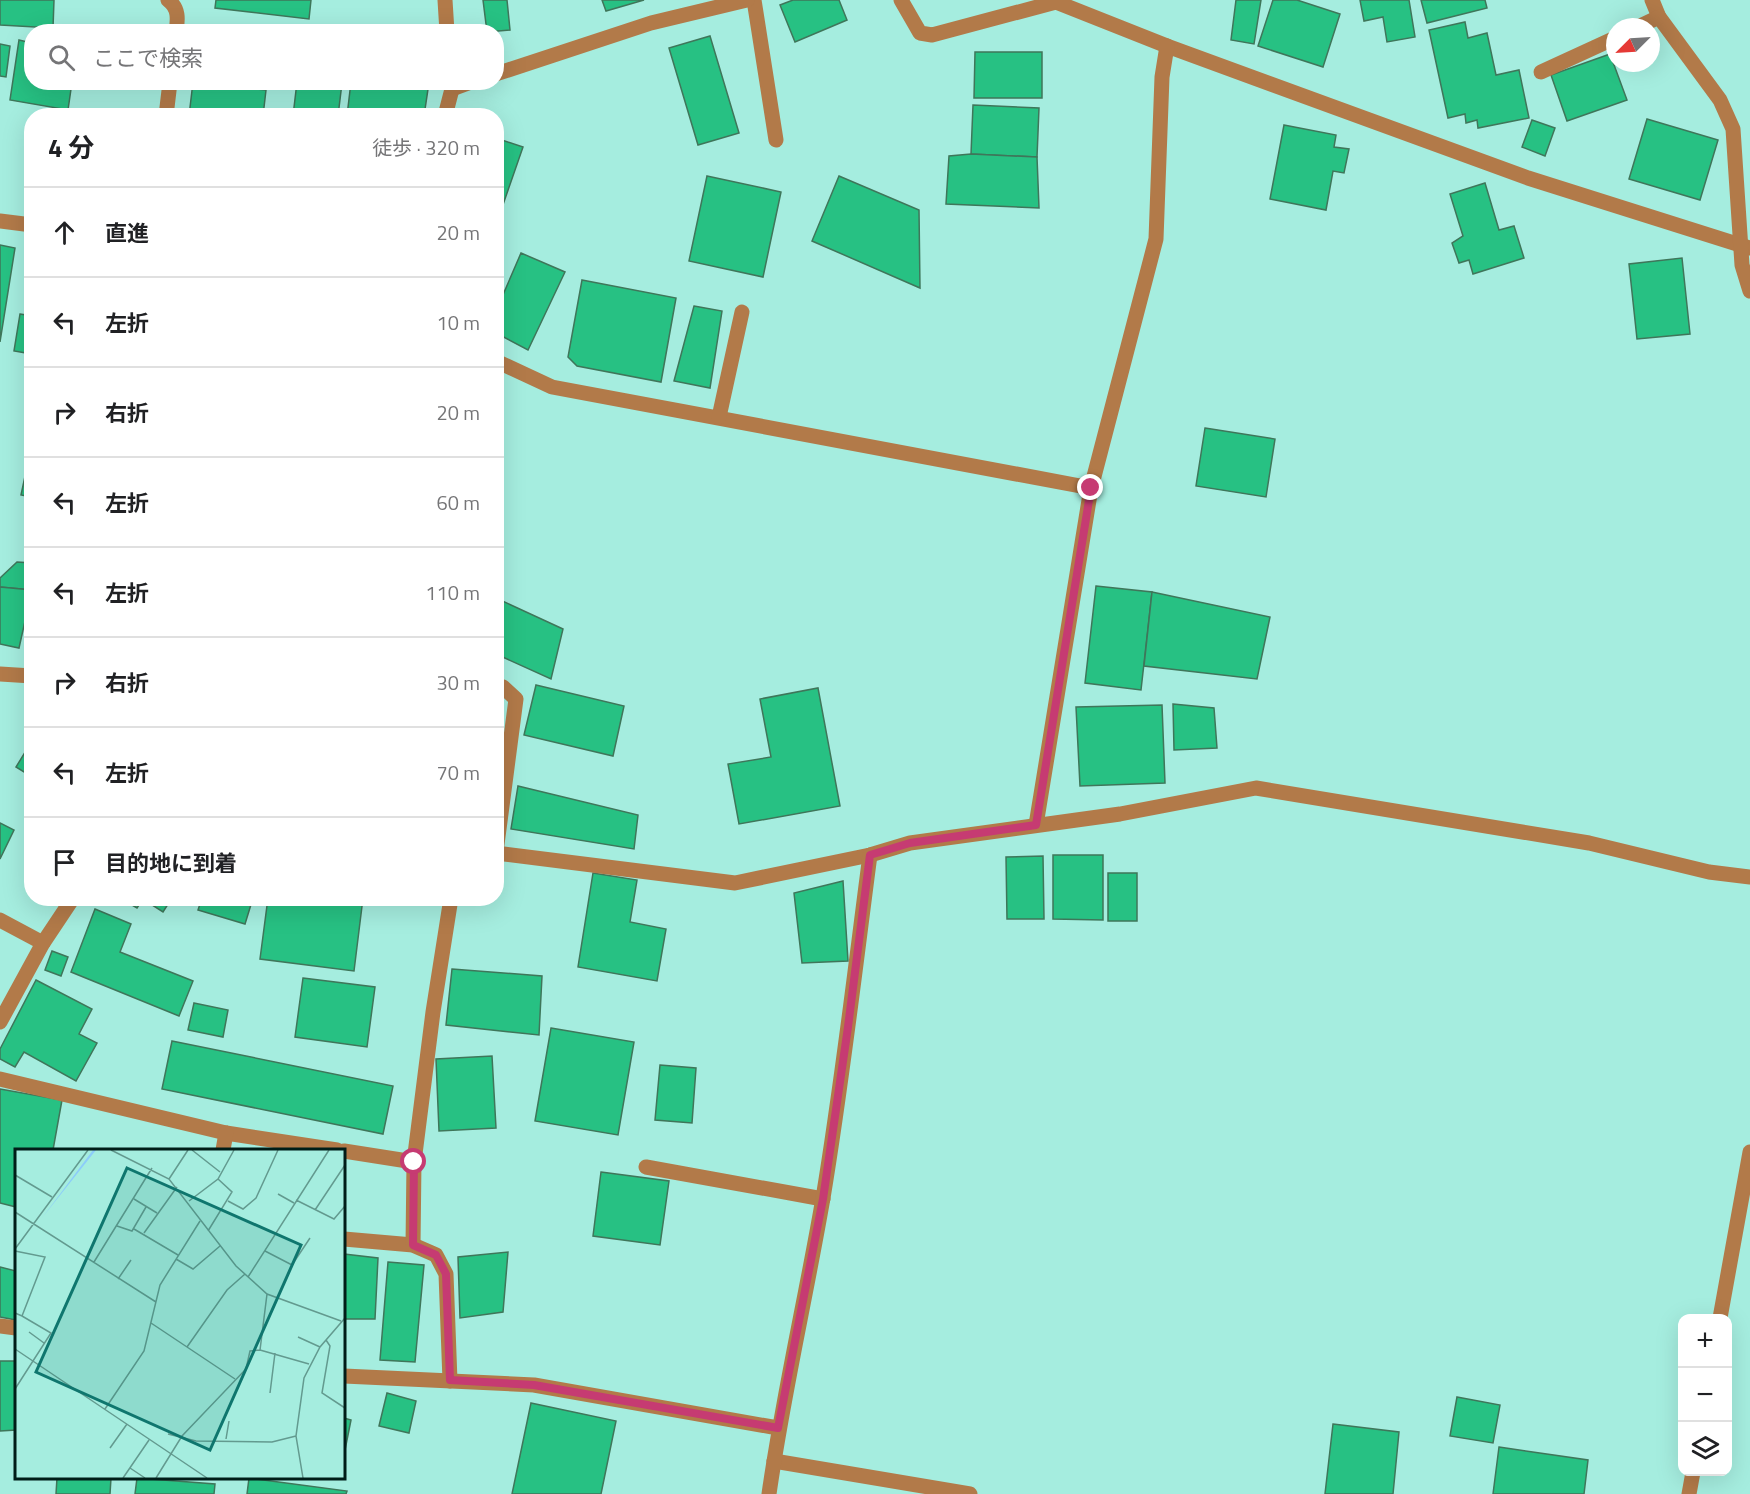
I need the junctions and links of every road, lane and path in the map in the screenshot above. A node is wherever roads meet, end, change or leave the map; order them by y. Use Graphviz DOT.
graph roads {
  1 [pos="168,0"];
  2 [pos="445,0"];
  3 [pos="747,0"];
  4 [pos="754,0"];
  5 [pos="901,0"];
  6 [pos="1652,0"];
  7 [pos="1659,17"];
  8 [pos="177,24"];
  9 [pos="446,24"];
  10 [pos="1606,42"];
  11 [pos="1167,46"];
  12 [pos="504,71"];
  13 [pos="1541,72"];
  14 [pos="169,90"];
  15 [pos="451,90"];
  16 [pos="167,108"];
  17 [pos="447,108"];
  18 [pos="776,140"];
  19 [pos="0,221"];
  20 [pos="24,224"];
  21 [pos="1745,247"];
  22 [pos="1750,291"];
  23 [pos="742,312"];
  24 [pos="504,365"];
  25 [pos="719,417"];
  26 [pos="1091,488"];
  27 [pos="0,674"];
  28 [pos="24,676"];
  29 [pos="504,688"];
  30 [pos="504,791"];
  31 [pos="1036,825"];
  32 [pos="504,854"];
  33 [pos="870,855"];
  34 [pos="1750,877"];
  35 [pos="68,906"];
  36 [pos="450,906"];
  37 [pos="0,920"];
  38 [pos="43,943"];
  39 [pos="0,1022"];
  40 [pos="0,1079"];
  41 [pos="226,1133"];
  42 [pos="223,1149"];
  43 [pos="330,1149"];
  44 [pos="345,1151"];
  45 [pos="1750,1152"];
  46 [pos="414,1162"];
  47 [pos="646,1167"];
  48 [pos="823,1199"];
  49 [pos="345,1239"];
  50 [pos="413,1245"];
  51 [pos="1721,1314"];
  52 [pos="0,1326"];
  53 [pos="15,1328"];
  54 [pos="345,1376"];
  55 [pos="450,1380"];
  56 [pos="778,1428"];
  57 [pos="774,1461"];
  58 [pos="1692,1476"];
  59 [pos="769,1494"];
  60 [pos="970,1494"];
  61 [pos="1689,1494"];
  1 -- 8 [label="street"];
  2 -- 9 [label="street"];
  3 -- 12 [label="street"];
  4 -- 18 [label="street"];
  5 -- 11 [label="street"];
  6 -- 7 [label="street"];
  7 -- 21 [label="street"];
  10 -- 13 [label="street"];
  11 -- 21 [label="street"];
  11 -- 26 [label="street"];
  14 -- 16 [label="street"];
  15 -- 17 [label="street"];
  19 -- 20 [label="street"];
  21 -- 22 [label="street"];
  23 -- 25 [label="street"];
  24 -- 25 [label="street"];
  25 -- 26 [label="street"];
  26 -- 31 [label="street"];
  27 -- 28 [label="street"];
  29 -- 30 [label="street"];
  31 -- 33 [label="street"];
  31 -- 34 [label="street"];
  32 -- 33 [label="street"];
  33 -- 48 [label="street"];
  35 -- 38 [label="street"];
  36 -- 46 [label="street"];
  37 -- 38 [label="street"];
  38 -- 39 [label="street"];
  40 -- 41 [label="street"];
  41 -- 42 [label="street"];
  41 -- 43 [label="street"];
  44 -- 46 [label="street"];
  45 -- 51 [label="street"];
  46 -- 50 [label="street"];
  47 -- 48 [label="street"];
  48 -- 56 [label="street"];
  49 -- 50 [label="street"];
  50 -- 55 [label="street"];
  52 -- 53 [label="street"];
  54 -- 55 [label="street"];
  55 -- 56 [label="street"];
  56 -- 57 [label="street"];
  57 -- 59 [label="street"];
  57 -- 60 [label="street"];
  58 -- 61 [label="street"];
}
